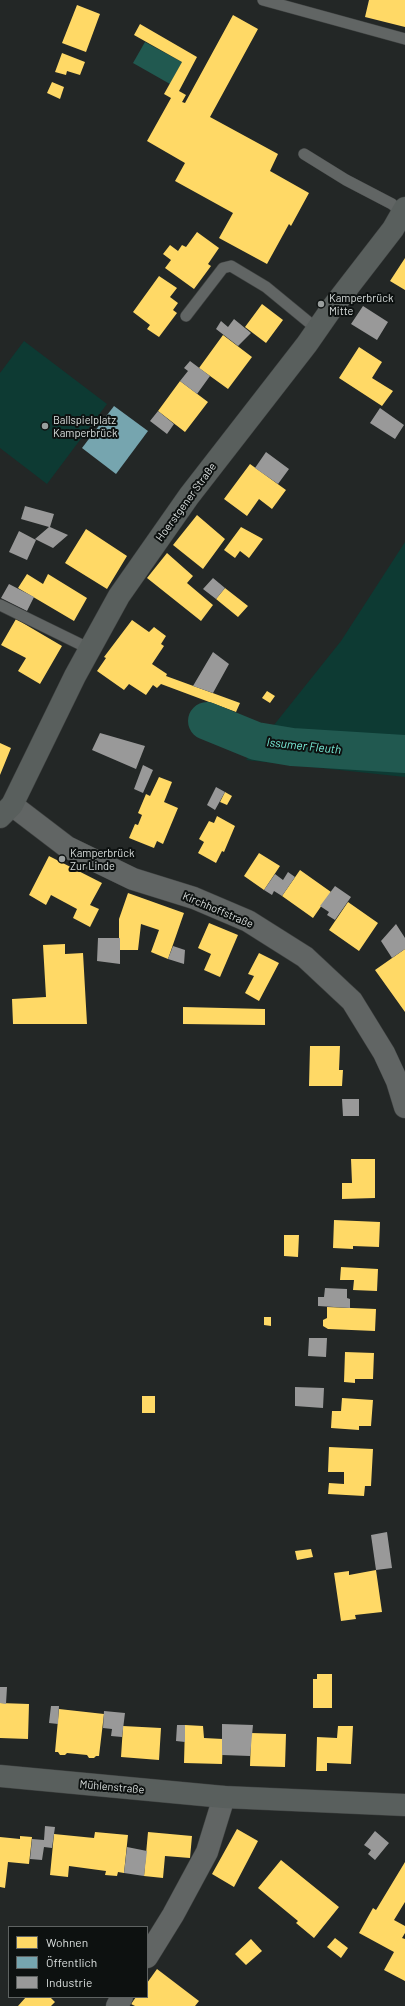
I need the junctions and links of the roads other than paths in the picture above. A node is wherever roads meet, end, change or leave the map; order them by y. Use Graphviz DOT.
graph roads {
  1 [pos="263,0"];
  2 [pos="405,40"];
  3 [pos="304,154"];
  4 [pos="403,211"];
  5 [pos="186,316"];
  6 [pos="317,329"];
  7 [pos="0,604"];
  8 [pos="90,649"];
  9 [pos="6,811"];
  10 [pos="405,1106"];
  11 [pos="0,1776"];
  12 [pos="224,1797"];
  13 [pos="405,1805"];
  14 [pos="148,1955"];
  1 -- 2 [label="lane"];
  3 -- 4 [label="lane"];
  4 -- 6 [label="main road, Hoerstgener Straße"];
  5 -- 6 [label="lane"];
  6 -- 8 [label="main road, Hoerstgener Straße"];
  7 -- 8 [label="lane"];
  8 -- 9 [label="main road, Hoerstgener Straße"];
  9 -- 10 [label="street, Kirchhoffstraße"];
  11 -- 12 [label="main road, Mühlenstraße"];
  12 -- 13 [label="main road, Mühlenstraße"];
  12 -- 14 [label="street"];
}
